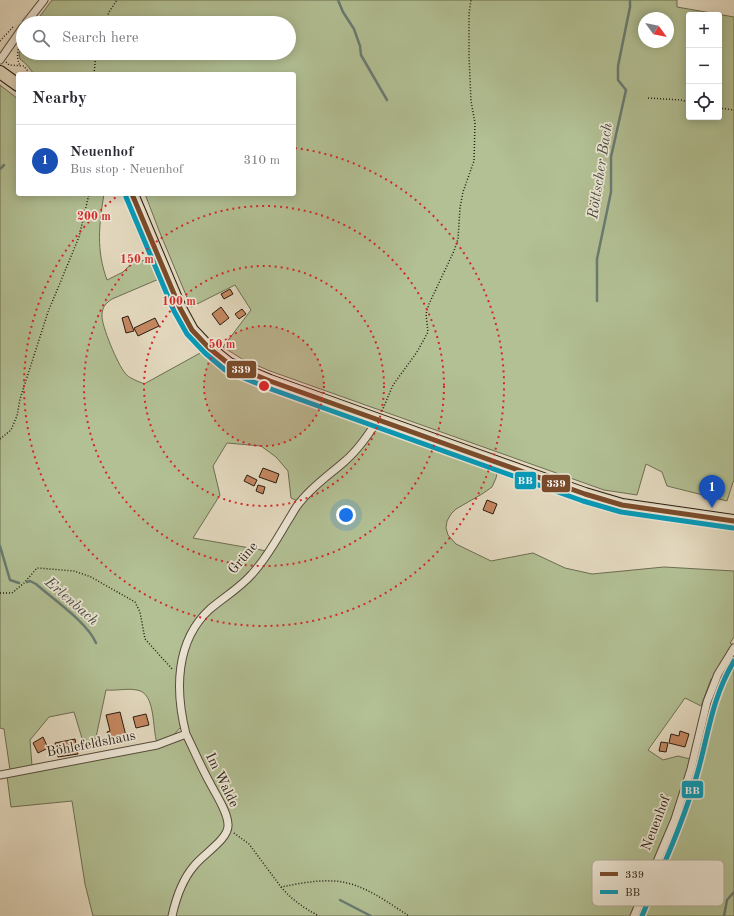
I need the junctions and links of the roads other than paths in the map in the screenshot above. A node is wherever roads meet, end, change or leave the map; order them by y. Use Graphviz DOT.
graph roads {
  1 [pos="44,0"];
  2 [pos="31,16"];
  3 [pos="16,37"];
  4 [pos="0,59"];
  5 [pos="0,72"];
  6 [pos="16,84"];
  7 [pos="133,196"];
  8 [pos="378,420"];
  9 [pos="734,521"];
  10 [pos="734,648"];
  11 [pos="186,734"];
  12 [pos="0,775"];
  13 [pos="658,860"];
  14 [pos="638,906"];
  15 [pos="172,916"];
  16 [pos="634,916"];
  1 -- 2 [label="street"];
  3 -- 4 [label="street"];
  5 -- 6 [label="main road"];
  7 -- 8 [label="main road"];
  8 -- 9 [label="main road"];
  8 -- 11 [label="street, Grüne"];
  10 -- 13 [label="street, Neuenhof"];
  11 -- 12 [label="street, Böhlefeldshaus"];
  11 -- 15 [label="street, Im Walde"];
  14 -- 16 [label="street, Neuenhof"];
}
